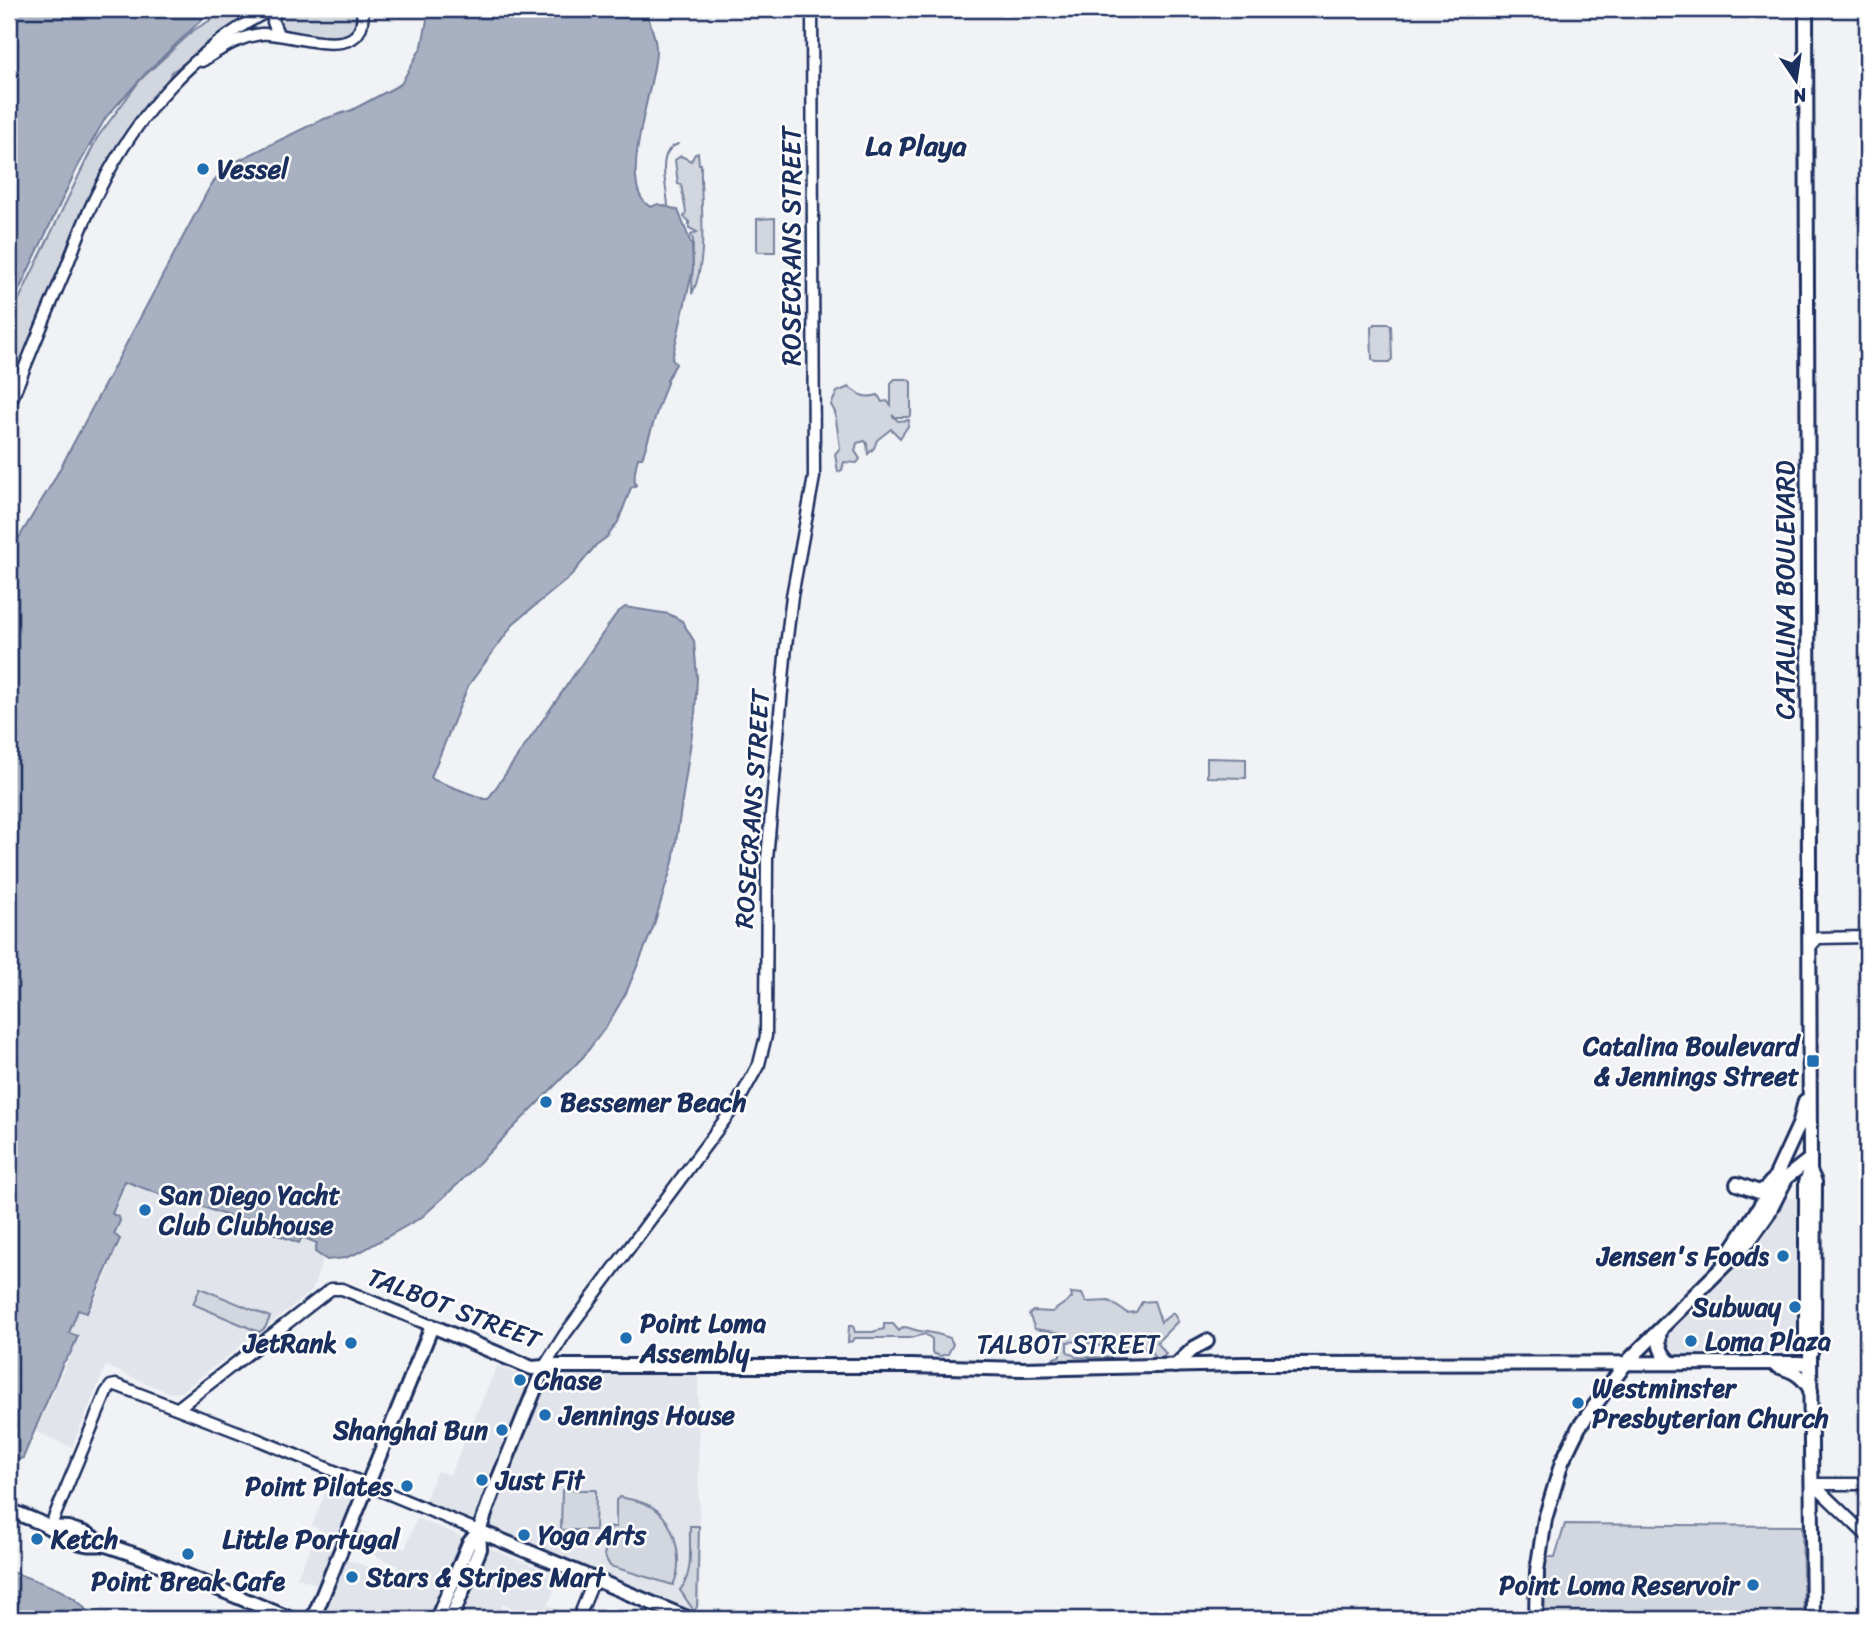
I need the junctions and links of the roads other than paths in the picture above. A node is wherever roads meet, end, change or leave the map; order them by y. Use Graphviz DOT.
graph roads {
  1 [pos="274,9"];
  2 [pos="362,9"];
  3 [pos="812,9"];
  4 [pos="1806,9"];
  5 [pos="278,34"];
  6 [pos="184,74"];
  7 [pos="9,406"];
  8 [pos="1867,937"];
  9 [pos="1810,947"];
  10 [pos="1810,1083"];
  11 [pos="1810,1165"];
  12 [pos="1776,1177"];
  13 [pos="1737,1184"];
  14 [pos="1805,1197"];
  15 [pos="1775,1200"];
  16 [pos="1720,1269"];
  17 [pos="432,1326"];
  18 [pos="1661,1329"];
  19 [pos="1810,1359"];
  20 [pos="1626,1363"];
  21 [pos="1672,1363"];
  22 [pos="1766,1363"];
  23 [pos="1215,1364"];
  24 [pos="1175,1366"];
  25 [pos="544,1367"];
  26 [pos="1811,1391"];
  27 [pos="178,1408"];
  28 [pos="1867,1484"];
  29 [pos="368,1485"];
  30 [pos="1813,1485"];
  31 [pos="9,1510"];
  32 [pos="50,1527"];
  33 [pos="479,1531"];
  34 [pos="1867,1536"];
  35 [pos="594,1580"];
  36 [pos="291,1619"];
  37 [pos="313,1619"];
  38 [pos="437,1619"];
  39 [pos="451,1619"];
  40 [pos="578,1619"];
  41 [pos="690,1619"];
  42 [pos="1536,1619"];
  43 [pos="1814,1619"];
  1 -- 5 [label="street"];
  1 -- 6 [label="street"];
  2 -- 5 [label="street"];
  3 -- 25 [label="street, ROSECRANS STREET"];
  4 -- 9 [label="main road, CATALINA BOULEVARD"];
  5 -- 6 [label="street"];
  6 -- 7 [label="street"];
  8 -- 9 [label="street"];
  9 -- 10 [label="main road, CATALINA BOULEVARD"];
  10 -- 11 [label="main road, CATALINA BOULEVARD"];
  10 -- 12 [label="main road"];
  11 -- 14 [label="main road, CATALINA BOULEVARD"];
  11 -- 15 [label="main road"];
  11 -- 19 [label="main road, CATALINA BOULEVARD"];
  12 -- 13 [label="main road"];
  12 -- 16 [label="main road"];
  14 -- 15 [label="main road"];
  14 -- 19 [label="main road, CATALINA BOULEVARD"];
  15 -- 16 [label="main road"];
  16 -- 18 [label="main road"];
  17 -- 25 [label="main road, TALBOT STREET"];
  17 -- 27 [label="street, TALBOT STREET"];
  17 -- 29 [label="main road"];
  18 -- 20 [label="main road"];
  18 -- 21 [label="main road"];
  19 -- 22 [label="main road, TALBOT STREET"];
  19 -- 26 [label="main road, CATALINA BOULEVARD"];
  20 -- 21 [label="main road, TALBOT STREET"];
  20 -- 23 [label="main road, TALBOT STREET"];
  20 -- 42 [label="main road"];
  21 -- 22 [label="main road, TALBOT STREET"];
  22 -- 26 [label="main road"];
  23 -- 24 [label="main road, TALBOT STREET"];
  23 -- 24 [label="main road"];
  24 -- 25 [label="main road, TALBOT STREET"];
  25 -- 33 [label="main road, ROSECRANS STREET"];
  26 -- 30 [label="main road, CATALINA BOULEVARD"];
  27 -- 29 [label="street"];
  27 -- 32 [label="street"];
  28 -- 30 [label="street"];
  29 -- 33 [label="street"];
  29 -- 37 [label="main road"];
  30 -- 34 [label="street"];
  30 -- 43 [label="main road, CATALINA BOULEVARD"];
  31 -- 32 [label="main road"];
  32 -- 36 [label="main road"];
  33 -- 35 [label="main road"];
  33 -- 38 [label="main road, ROSECRANS STREET"];
  33 -- 39 [label="main road, ROSECRANS STREET"];
  35 -- 40 [label="street"];
  35 -- 41 [label="main road"];
}
